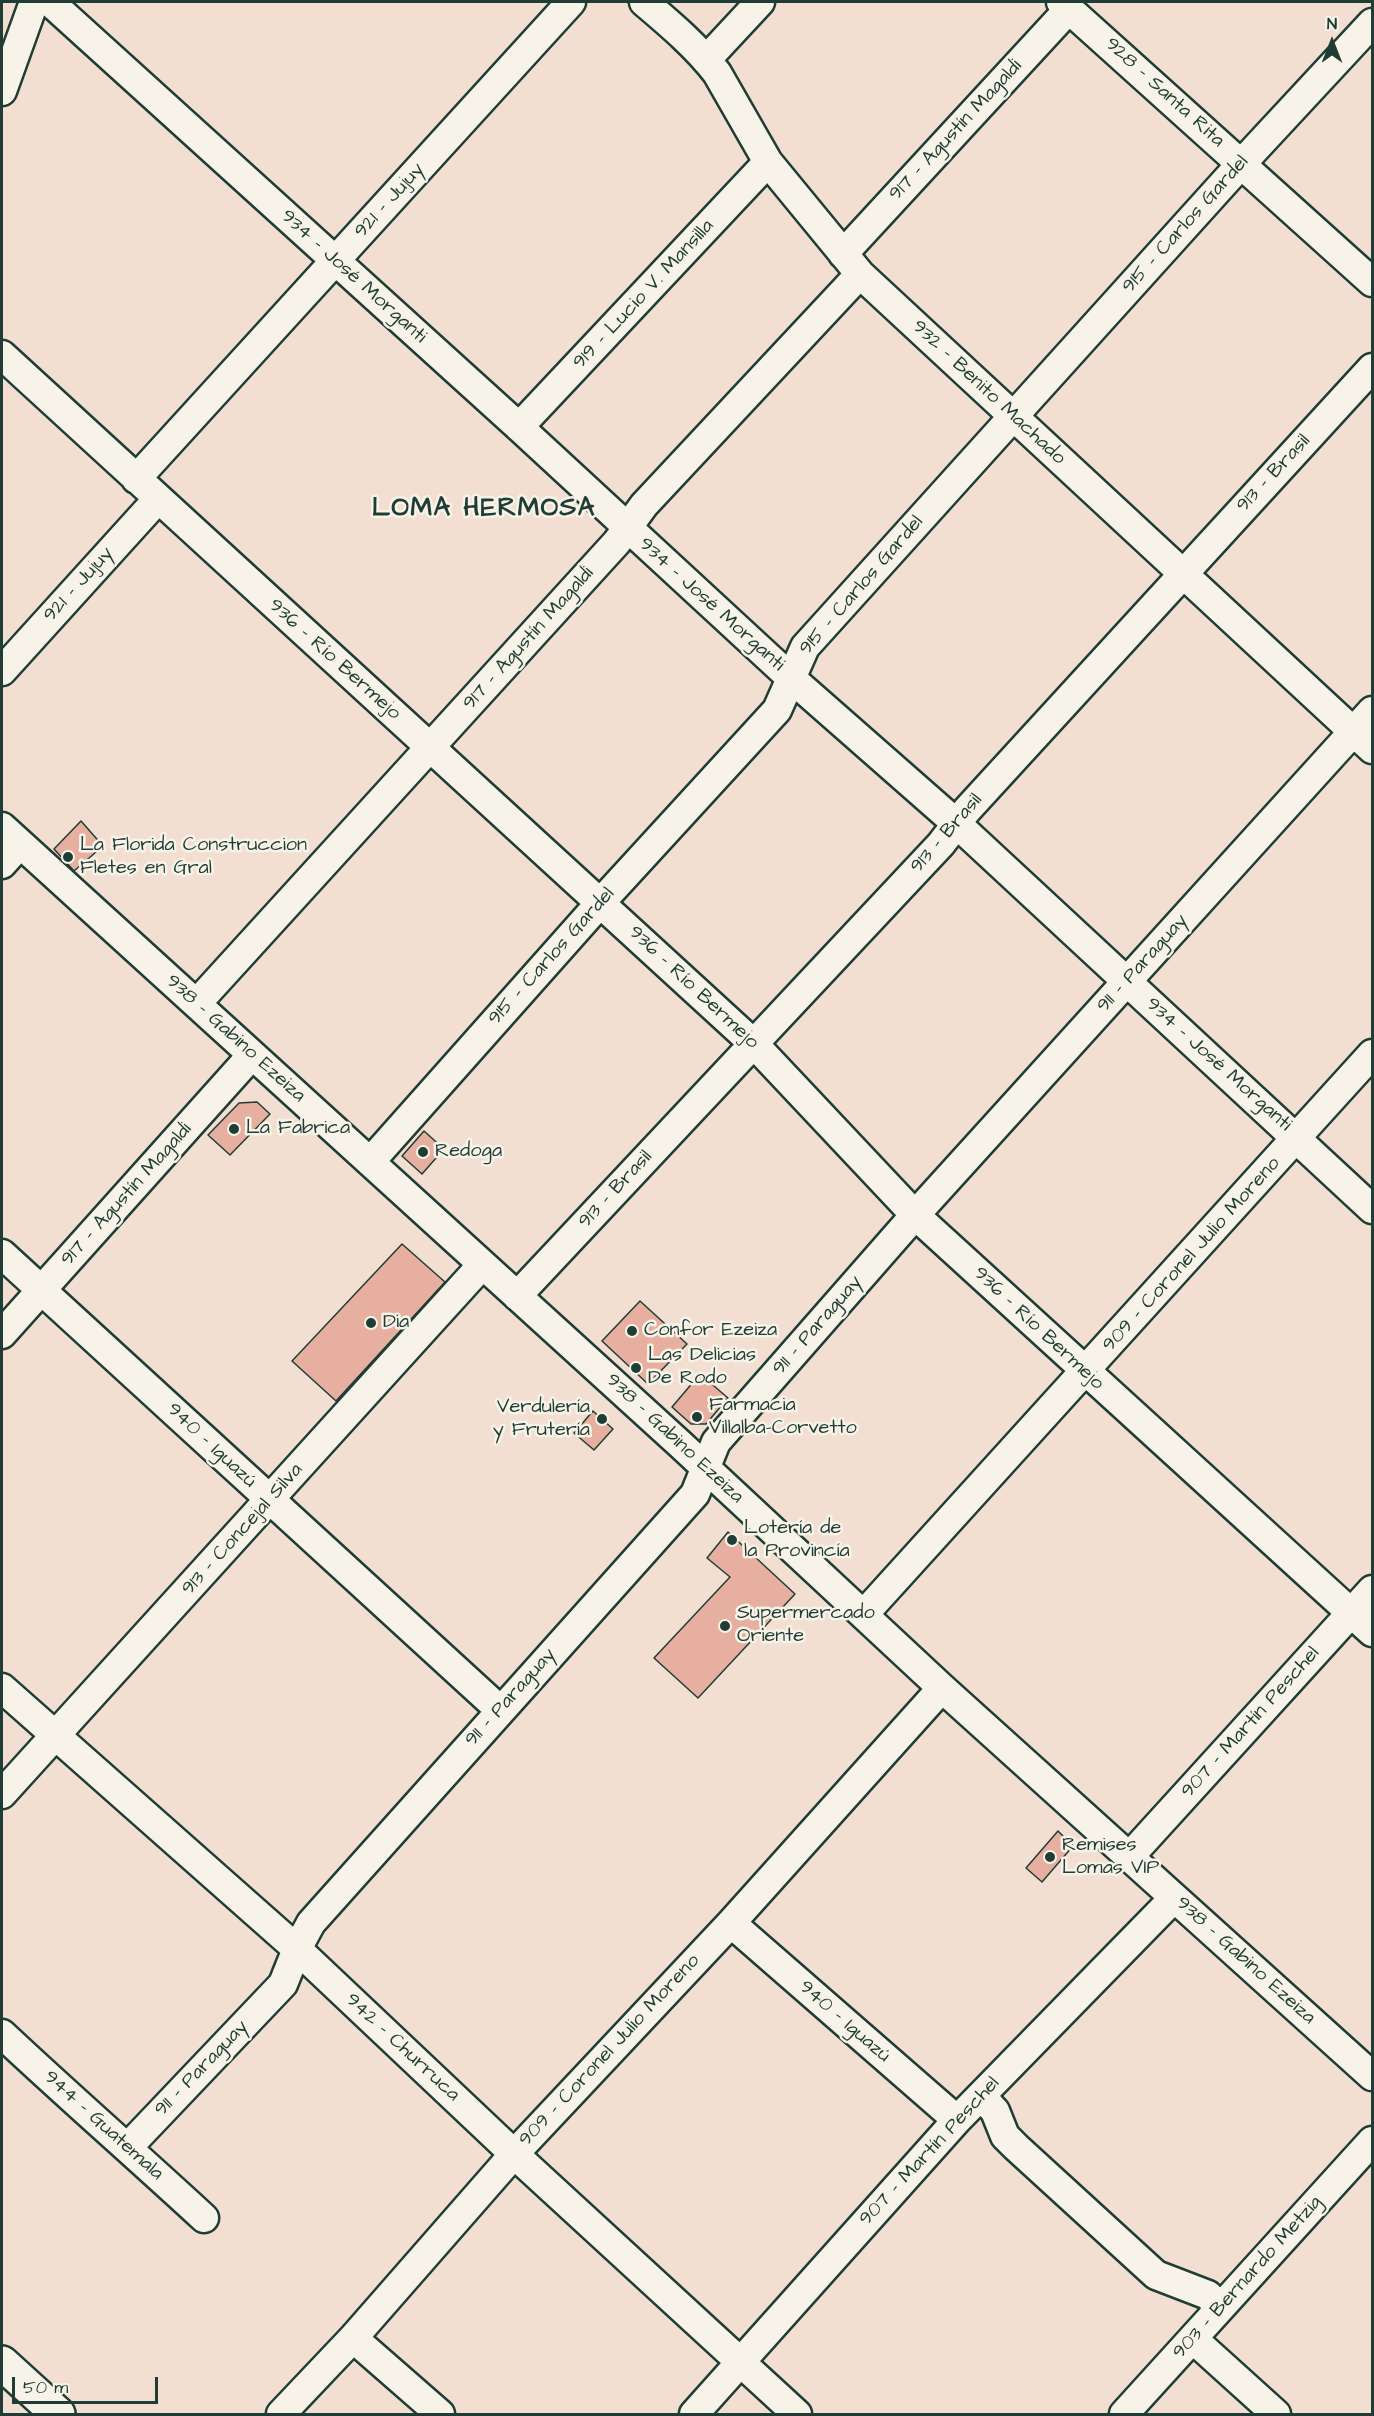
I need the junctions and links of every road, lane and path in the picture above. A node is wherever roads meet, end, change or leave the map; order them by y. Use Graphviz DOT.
graph roads {
  1 [pos="34,2"];
  2 [pos="50,2"];
  3 [pos="571,2"];
  4 [pos="644,2"];
  5 [pos="760,2"];
  6 [pos="1065,5"];
  7 [pos="1372,23"];
  8 [pos="706,60"];
  9 [pos="2,91"];
  10 [pos="768,162"];
  11 [pos="1242,163"];
  12 [pos="336,261"];
  13 [pos="852,264"];
  14 [pos="1372,282"];
  15 [pos="2,355"];
  16 [pos="1372,368"];
  17 [pos="1012,416"];
  18 [pos="519,427"];
  19 [pos="136,479"];
  20 [pos="157,500"];
  21 [pos="627,529"];
  22 [pos="1182,573"];
  23 [pos="2,671"];
  24 [pos="792,679"];
  25 [pos="1366,731"];
  26 [pos="430,748"];
  27 [pos="957,824"];
  28 [pos="8,845"];
  29 [pos="600,902"];
  30 [pos="1126,982"];
  31 [pos="197,1004"];
  32 [pos="754,1044"];
  33 [pos="1372,1053"];
  34 [pos="252,1055"];
  35 [pos="1298,1138"];
  36 [pos="370,1162"];
  37 [pos="1372,1209"];
  38 [pos="915,1215"];
  39 [pos="2,1254"];
  40 [pos="482,1265"];
  41 [pos="42,1290"];
  42 [pos="517,1296"];
  43 [pos="2,1334"];
  44 [pos="1085,1372"];
  45 [pos="706,1469"];
  46 [pos="270,1500"];
  47 [pos="1372,1590"];
  48 [pos="1351,1612"];
  49 [pos="864,1614"];
  50 [pos="1372,1632"];
  51 [pos="2,1688"];
  52 [pos="942,1688"];
  53 [pos="500,1710"];
  54 [pos="55,1736"];
  55 [pos="2,1794"];
  56 [pos="1130,1856"];
  57 [pos="1174,1898"];
  58 [pos="731,1923"];
  59 [pos="297,1949"];
  60 [pos="2,2034"];
  61 [pos="1372,2076"];
  62 [pos="981,2096"];
  63 [pos="957,2120"];
  64 [pos="1372,2141"];
  65 [pos="128,2147"];
  66 [pos="514,2154"];
  67 [pos="204,2218"];
  68 [pos="1220,2308"];
  69 [pos="353,2338"];
  70 [pos="1193,2339"];
  71 [pos="739,2363"];
  72 [pos="3,2367"];
  73 [pos="58,2415"];
  74 [pos="280,2415"];
  75 [pos="440,2415"];
  76 [pos="694,2415"];
  77 [pos="797,2415"];
  78 [pos="1124,2415"];
  79 [pos="1276,2415"];
  1 -- 9 [label="street"];
  2 -- 12 [label="street, 934 - José Morganti"];
  3 -- 12 [label="street, 921 - Jujuy"];
  4 -- 8 [label="street, 932 - Benito Machado"];
  5 -- 8 [label="street"];
  6 -- 11 [label="street, 928 - Santa Rita"];
  6 -- 13 [label="street, 917 - Agustín Magaldi"];
  7 -- 11 [label="street, 915 - Carlos Gardel"];
  8 -- 10 [label="street, 932 - Benito Machado"];
  10 -- 13 [label="street, 932 - Benito Machado"];
  10 -- 18 [label="street, 919 - Lucio V. Mansilla"];
  11 -- 14 [label="street, 928 - Santa Rita"];
  11 -- 17 [label="street, 915 - Carlos Gardel"];
  12 -- 18 [label="street, 934 - José Morganti"];
  12 -- 19 [label="street, 921 - Jujuy"];
  13 -- 17 [label="street, 932 - Benito Machado"];
  13 -- 21 [label="street, 917 - Agustín Magaldi"];
  15 -- 19 [label="street, 936 - Río Bermejo"];
  16 -- 22 [label="street, 913 - Brasil"];
  17 -- 22 [label="street, 932 - Benito Machado"];
  17 -- 24 [label="street, 915 - Carlos Gardel"];
  18 -- 21 [label="street, 934 - José Morganti"];
  19 -- 20 [label="street, 936 - Río Bermejo"];
  20 -- 23 [label="street, 921 - Jujuy"];
  20 -- 26 [label="street, 936 - Río Bermejo"];
  21 -- 24 [label="street, 934 - José Morganti"];
  21 -- 26 [label="street, 917 - Agustín Magaldi"];
  22 -- 25 [label="street, 932 - Benito Machado"];
  22 -- 27 [label="street, 913 - Brasil"];
  24 -- 27 [label="street, 934 - José Morganti"];
  24 -- 29 [label="street, 915 - Carlos Gardel"];
  25 -- 30 [label="street, 911 - Paraguay"];
  26 -- 29 [label="street, 936 - Río Bermejo"];
  26 -- 31 [label="street, 917 - Agustín Magaldi"];
  27 -- 30 [label="street, 934 - José Morganti"];
  27 -- 32 [label="street, 913 - Brasil"];
  28 -- 31 [label="street, 938 - Gabino Ezeiza"];
  29 -- 32 [label="street, 936 - Río Bermejo"];
  29 -- 36 [label="street, 915 - Carlos Gardel"];
  30 -- 35 [label="street, 934 - José Morganti"];
  30 -- 38 [label="street, 911 - Paraguay"];
  31 -- 34 [label="street, 938 - Gabino Ezeiza"];
  32 -- 38 [label="street, 936 - Río Bermejo"];
  32 -- 42 [label="street, 913 - Brasil"];
  33 -- 35 [label="street, 909 - Coronel Julio Moreno"];
  34 -- 36 [label="street, 938 - Gabino Ezeiza"];
  34 -- 41 [label="street, 917 - Agustín Magaldi"];
  35 -- 37 [label="street, 934 - José Morganti"];
  35 -- 44 [label="street, 909 - Coronel Julio Moreno"];
  36 -- 40 [label="street, 938 - Gabino Ezeiza"];
  38 -- 44 [label="street, 936 - Río Bermejo"];
  38 -- 45 [label="street, 911 - Paraguay"];
  39 -- 41 [label="street, 940 - Iguazú"];
  40 -- 42 [label="street, 938 - Gabino Ezeiza"];
  40 -- 46 [label="street, 913 - Concejal Silva"];
  41 -- 43 [label="street, 917 - Agustín Magaldi"];
  41 -- 46 [label="street, 940 - Iguazú"];
  42 -- 45 [label="street, 938 - Gabino Ezeiza"];
  44 -- 48 [label="street, 936 - Río Bermejo"];
  44 -- 49 [label="street, 909 - Coronel Julio Moreno"];
  45 -- 49 [label="street, 938 - Gabino Ezeiza"];
  45 -- 53 [label="street, 911 - Paraguay"];
  46 -- 53 [label="street, 940 - Iguazú"];
  46 -- 54 [label="street, 913 - Concejal Silva"];
  47 -- 48 [label="street, 907 - Martín Peschel"];
  48 -- 50 [label="street, 936 - Río Bermejo"];
  48 -- 56 [label="street, 907 - Martín Peschel"];
  49 -- 52 [label="street, 938 - Gabino Ezeiza"];
  51 -- 54 [label="street, 942 - Churruca"];
  52 -- 56 [label="street, 938 - Gabino Ezeiza"];
  52 -- 58 [label="street, 909 - Coronel Julio Moreno"];
  53 -- 59 [label="street, 911 - Paraguay"];
  54 -- 55 [label="street, 913 - Concejal Silva"];
  54 -- 59 [label="street, 942 - Churruca"];
  56 -- 57 [label="street, 938 - Gabino Ezeiza"];
  57 -- 61 [label="street, 938 - Gabino Ezeiza"];
  57 -- 62 [label="street, 907 - Martín Peschel"];
  58 -- 63 [label="street, 940 - Iguazú"];
  58 -- 66 [label="street, 909 - Coronel Julio Moreno"];
  59 -- 65 [label="street, 911 - Paraguay"];
  59 -- 66 [label="street, 942 - Churruca"];
  60 -- 65 [label="street, 944 - Guatemala"];
  62 -- 63 [label="street, 907 - Martín Peschel"];
  62 -- 68 [label="street"];
  63 -- 71 [label="street, 907 - Martín Peschel"];
  64 -- 68 [label="street, 903 - Bernardo Metzig"];
  65 -- 67 [label="street, 944 - Guatemala"];
  66 -- 69 [label="street, 909 - Coronel Julio Moreno"];
  66 -- 71 [label="street, 942 - Churruca"];
  68 -- 70 [label="street, 903 - Bernardo Metzig"];
  69 -- 74 [label="street, 909 - Coronel Julio Moreno"];
  69 -- 75 [label="street"];
  70 -- 78 [label="street, 903 - Bernardo Metzig"];
  70 -- 79 [label="street"];
  71 -- 76 [label="street, 907 - Martín Peschel"];
  71 -- 77 [label="street, 942 - Churruca"];
  72 -- 73 [label="main road"];
}
